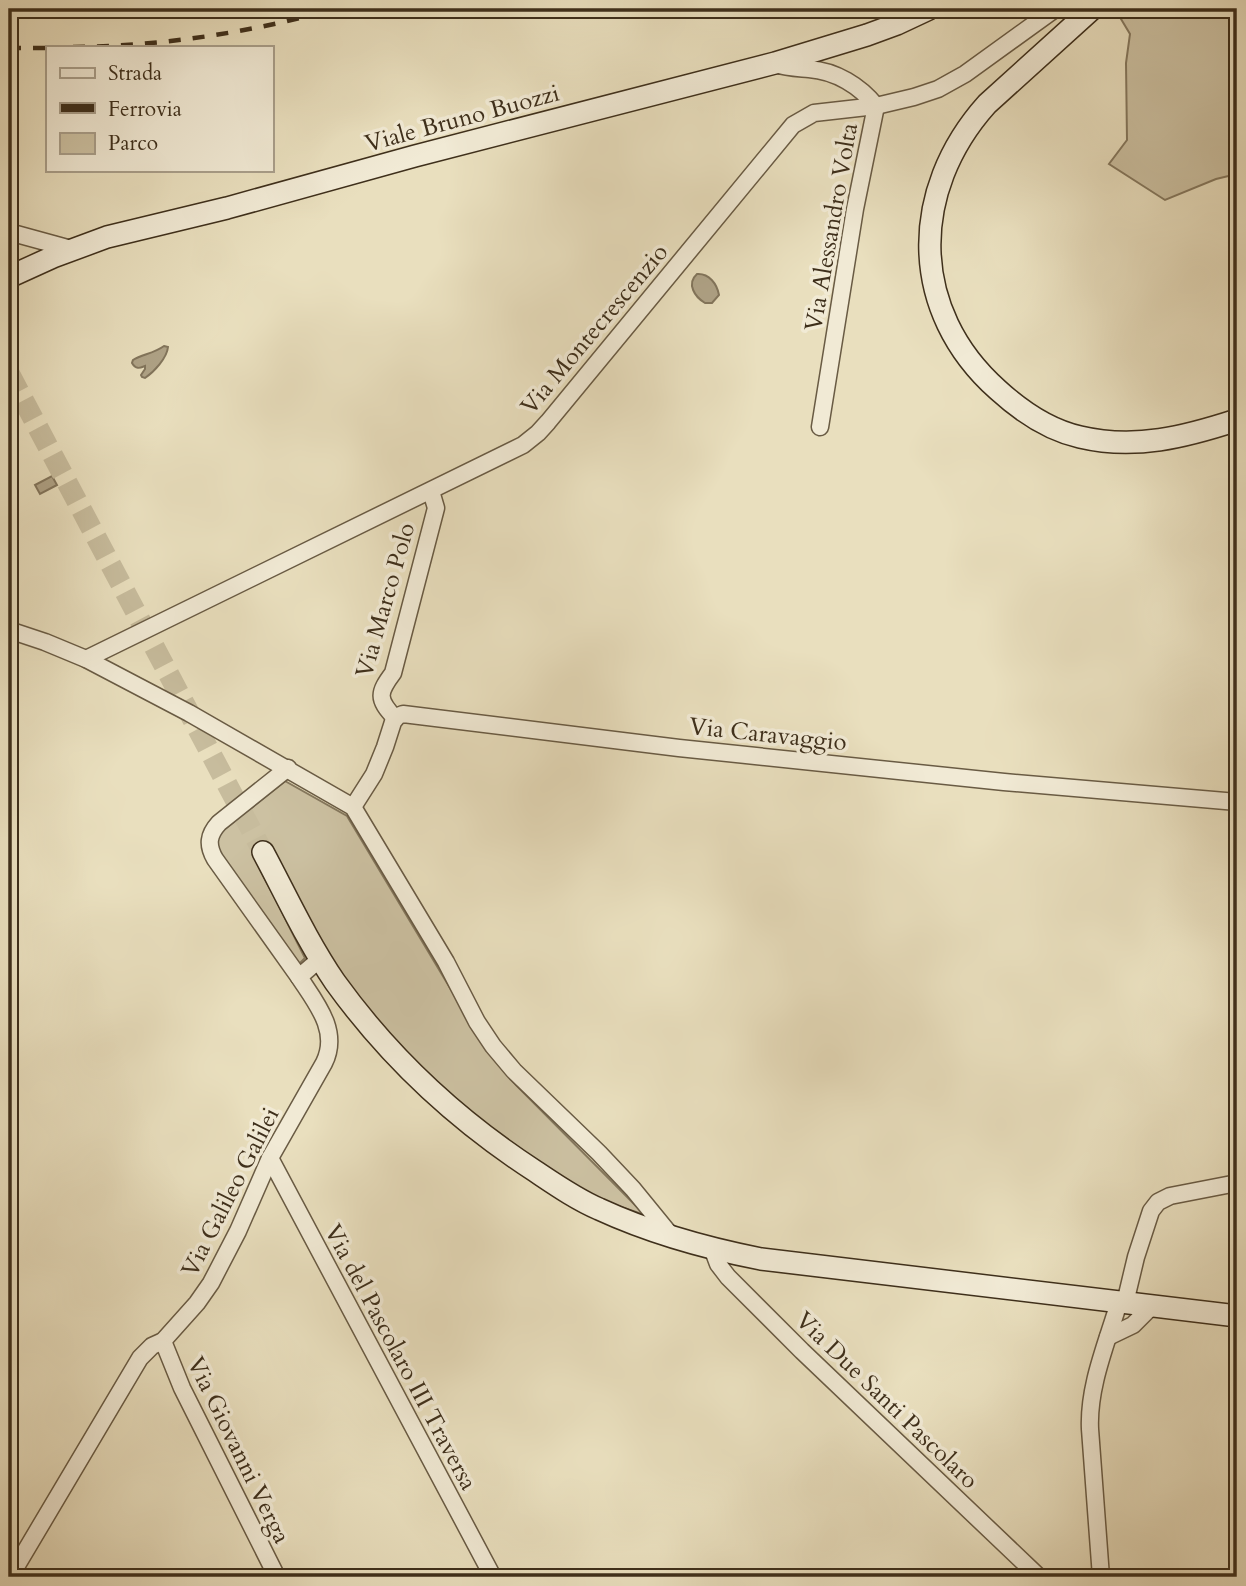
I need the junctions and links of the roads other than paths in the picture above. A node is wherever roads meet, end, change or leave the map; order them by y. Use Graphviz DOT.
graph roads {
  1 [pos="929,9"];
  2 [pos="1055,9"];
  3 [pos="1092,9"];
  4 [pos="775,63"];
  5 [pos="876,106"];
  6 [pos="9,232"];
  7 [pos="71,249"];
  8 [pos="9,277"];
  9 [pos="1237,420"];
  10 [pos="820,427"];
  11 [pos="430,491"];
  12 [pos="9,630"];
  13 [pos="86,659"];
  14 [pos="395,718"];
  15 [pos="288,768"];
  16 [pos="1237,802"];
  17 [pos="354,807"];
  18 [pos="263,852"];
  19 [pos="320,959"];
  20 [pos="299,977"];
  21 [pos="270,1158"];
  22 [pos="1237,1183"];
  23 [pos="673,1238"];
  24 [pos="712,1248"];
  25 [pos="1122,1302"];
  26 [pos="1152,1306"];
  27 [pos="1237,1316"];
  28 [pos="1108,1337"];
  29 [pos="163,1341"];
  30 [pos="10,1577"];
  31 [pos="277,1577"];
  32 [pos="493,1577"];
  33 [pos="1039,1577"];
  34 [pos="1101,1577"];
  1 -- 4 [label="main road, Viale Bruno Buozzi"];
  2 -- 5 [label="street, Via Montecrescenzio"];
  3 -- 9 [label="main road"];
  4 -- 5 [label="street, Via Alessandro Volta"];
  4 -- 7 [label="main road, Viale Bruno Buozzi"];
  5 -- 10 [label="street, Via Alessandro Volta"];
  5 -- 11 [label="street, Via Montecrescenzio"];
  6 -- 7 [label="street"];
  7 -- 8 [label="main road, Viale Bruno Buozzi"];
  11 -- 13 [label="street, Via Montecrescenzio"];
  11 -- 14 [label="street, Via Marco Polo"];
  12 -- 13 [label="street"];
  13 -- 15 [label="street"];
  14 -- 16 [label="street, Via Caravaggio"];
  14 -- 17 [label="street"];
  15 -- 17 [label="street"];
  15 -- 20 [label="street, Via Galileo Galilei"];
  17 -- 23 [label="street"];
  18 -- 19 [label="main road"];
  19 -- 20 [label="street"];
  19 -- 23 [label="main road"];
  20 -- 21 [label="street, Via Galileo Galilei"];
  21 -- 29 [label="street, Via Galileo Galilei"];
  21 -- 32 [label="street, Via del Pascolaro III Traversa"];
  22 -- 25 [label="street"];
  23 -- 24 [label="main road"];
  24 -- 25 [label="main road"];
  24 -- 33 [label="street, Via Due Santi Pascolaro"];
  25 -- 26 [label="main road"];
  25 -- 28 [label="street"];
  26 -- 27 [label="main road"];
  26 -- 28 [label="street"];
  28 -- 34 [label="street"];
  29 -- 30 [label="street, Via Galileo Galilei"];
  29 -- 31 [label="street, Via Giovanni Verga"];
}
